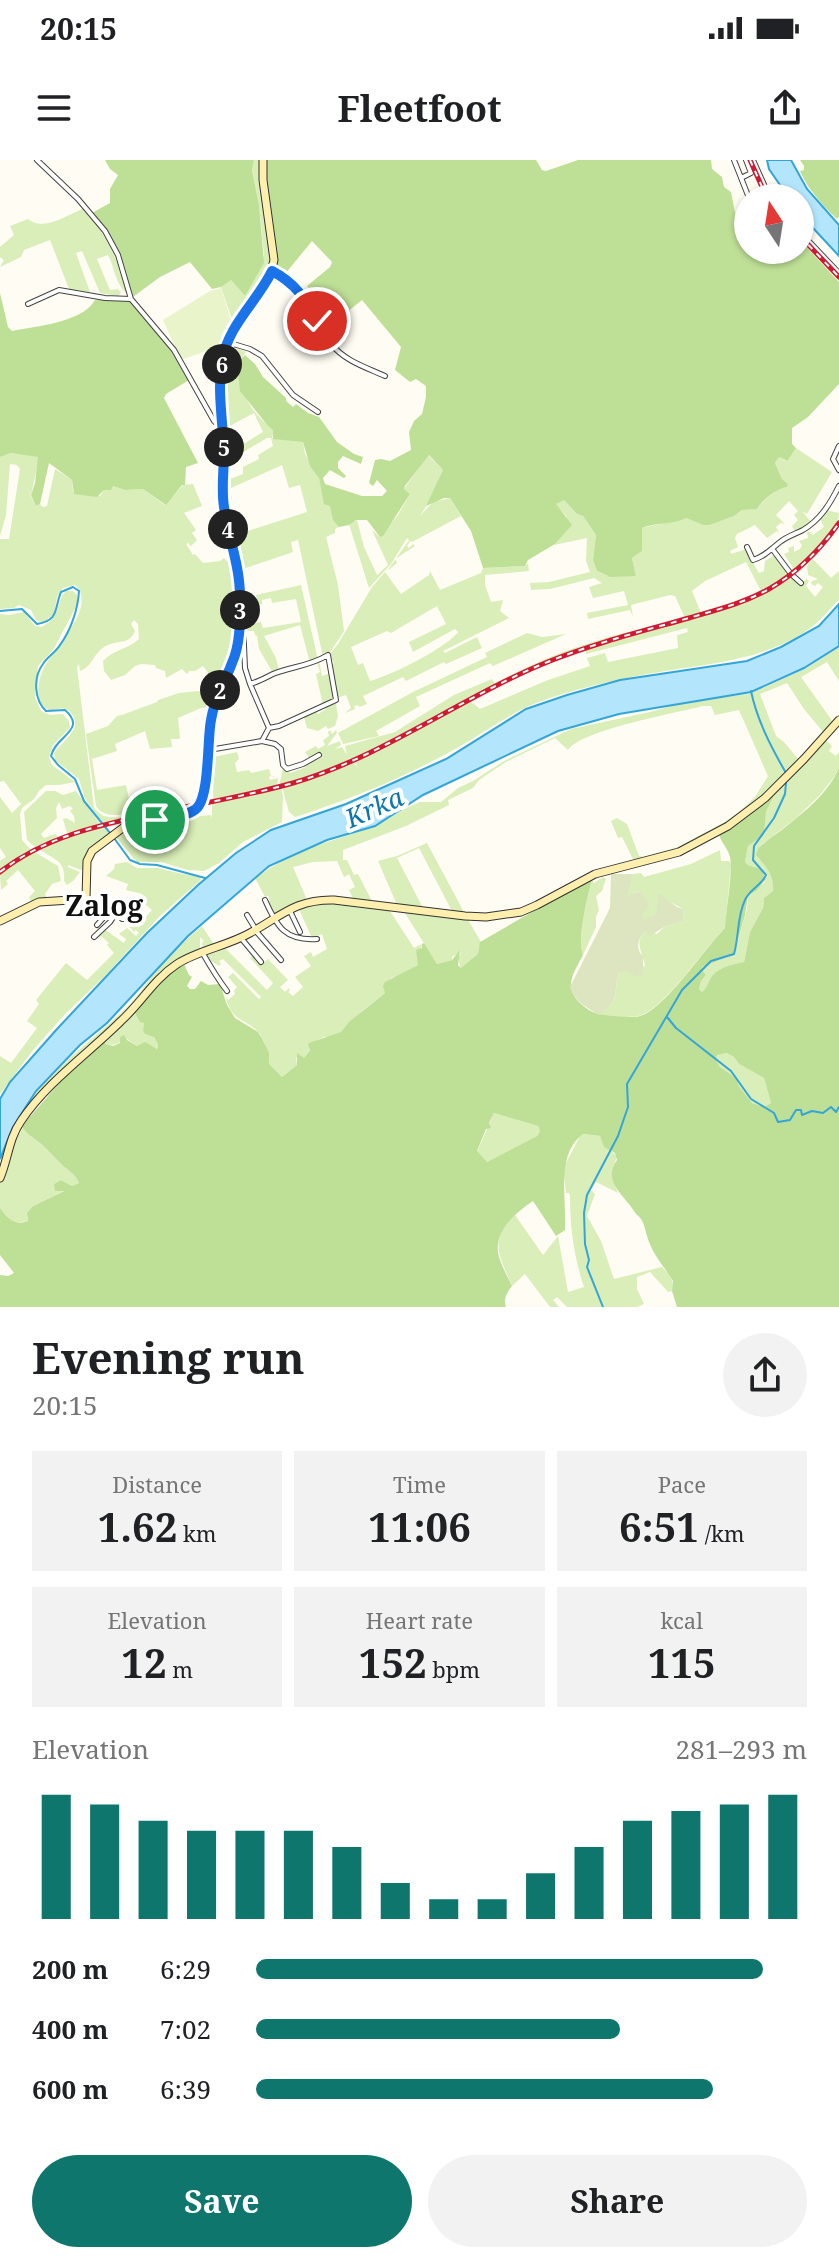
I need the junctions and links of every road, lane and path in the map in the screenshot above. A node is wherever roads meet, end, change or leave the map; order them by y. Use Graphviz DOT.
graph roads {
  1 [pos="37,160"];
  2 [pos="263,160"];
  3 [pos="734,160"];
  4 [pos="746,160"];
  5 [pos="753,160"];
  6 [pos="741,178"];
  7 [pos="743,184"];
  8 [pos="764,184"];
  9 [pos="814,247"];
  10 [pos="272,271"];
  11 [pos="839,273"];
  12 [pos="131,299"];
  13 [pos="28,304"];
  14 [pos="227,342"];
  15 [pos="385,376"];
  16 [pos="318,412"];
  17 [pos="223,430"];
  18 [pos="839,446"];
  19 [pos="839,470"];
  20 [pos="839,486"];
  21 [pos="747,547"];
  22 [pos="773,550"];
  23 [pos="801,583"];
  24 [pos="240,592"];
  25 [pos="250,684"];
  26 [pos="839,720"];
  27 [pos="269,728"];
  28 [pos="262,741"];
  29 [pos="207,750"];
  30 [pos="319,755"];
  31 [pos="86,899"];
  32 [pos="265,900"];
  33 [pos="289,908"];
  34 [pos="134,912"];
  35 [pos="114,915"];
  36 [pos="247,915"];
  37 [pos="273,918"];
  38 [pos="0,921"];
  39 [pos="97,925"];
  40 [pos="256,930"];
  41 [pos="300,932"];
  42 [pos="94,937"];
  43 [pos="241,938"];
  44 [pos="317,939"];
  45 [pos="202,952"];
  46 [pos="281,960"];
  47 [pos="261,962"];
  48 [pos="227,991"];
  49 [pos="0,1178"];
  1 -- 12 [label="street"];
  2 -- 10 [label="main road"];
  3 -- 6 [label="street"];
  4 -- 6 [label="street"];
  5 -- 8 [label="street"];
  6 -- 7 [label="street"];
  9 -- 11 [label="street"];
  10 -- 14 [label="main road"];
  10 -- 15 [label="street"];
  12 -- 13 [label="street"];
  12 -- 17 [label="street"];
  14 -- 16 [label="street"];
  14 -- 17 [label="main road"];
  17 -- 24 [label="main road"];
  18 -- 19 [label="street"];
  20 -- 22 [label="street"];
  21 -- 22 [label="street"];
  22 -- 23 [label="street"];
  24 -- 25 [label="street"];
  24 -- 29 [label="main road"];
  25 -- 27 [label="street"];
  25 -- 27 [label="street"];
  26 -- 33 [label="main road"];
  27 -- 28 [label="street"];
  28 -- 29 [label="street"];
  28 -- 30 [label="street"];
  29 -- 31 [label="main road"];
  31 -- 35 [label="street"];
  31 -- 38 [label="main road"];
  32 -- 37 [label="street"];
  33 -- 37 [label="main road"];
  33 -- 41 [label="street"];
  34 -- 35 [label="street"];
  35 -- 39 [label="street"];
  35 -- 42 [label="street"];
  36 -- 40 [label="street"];
  37 -- 40 [label="main road"];
  37 -- 44 [label="street"];
  40 -- 43 [label="main road"];
  40 -- 46 [label="street"];
  43 -- 45 [label="main road"];
  43 -- 47 [label="street"];
  45 -- 48 [label="street"];
  45 -- 49 [label="main road"];
}
